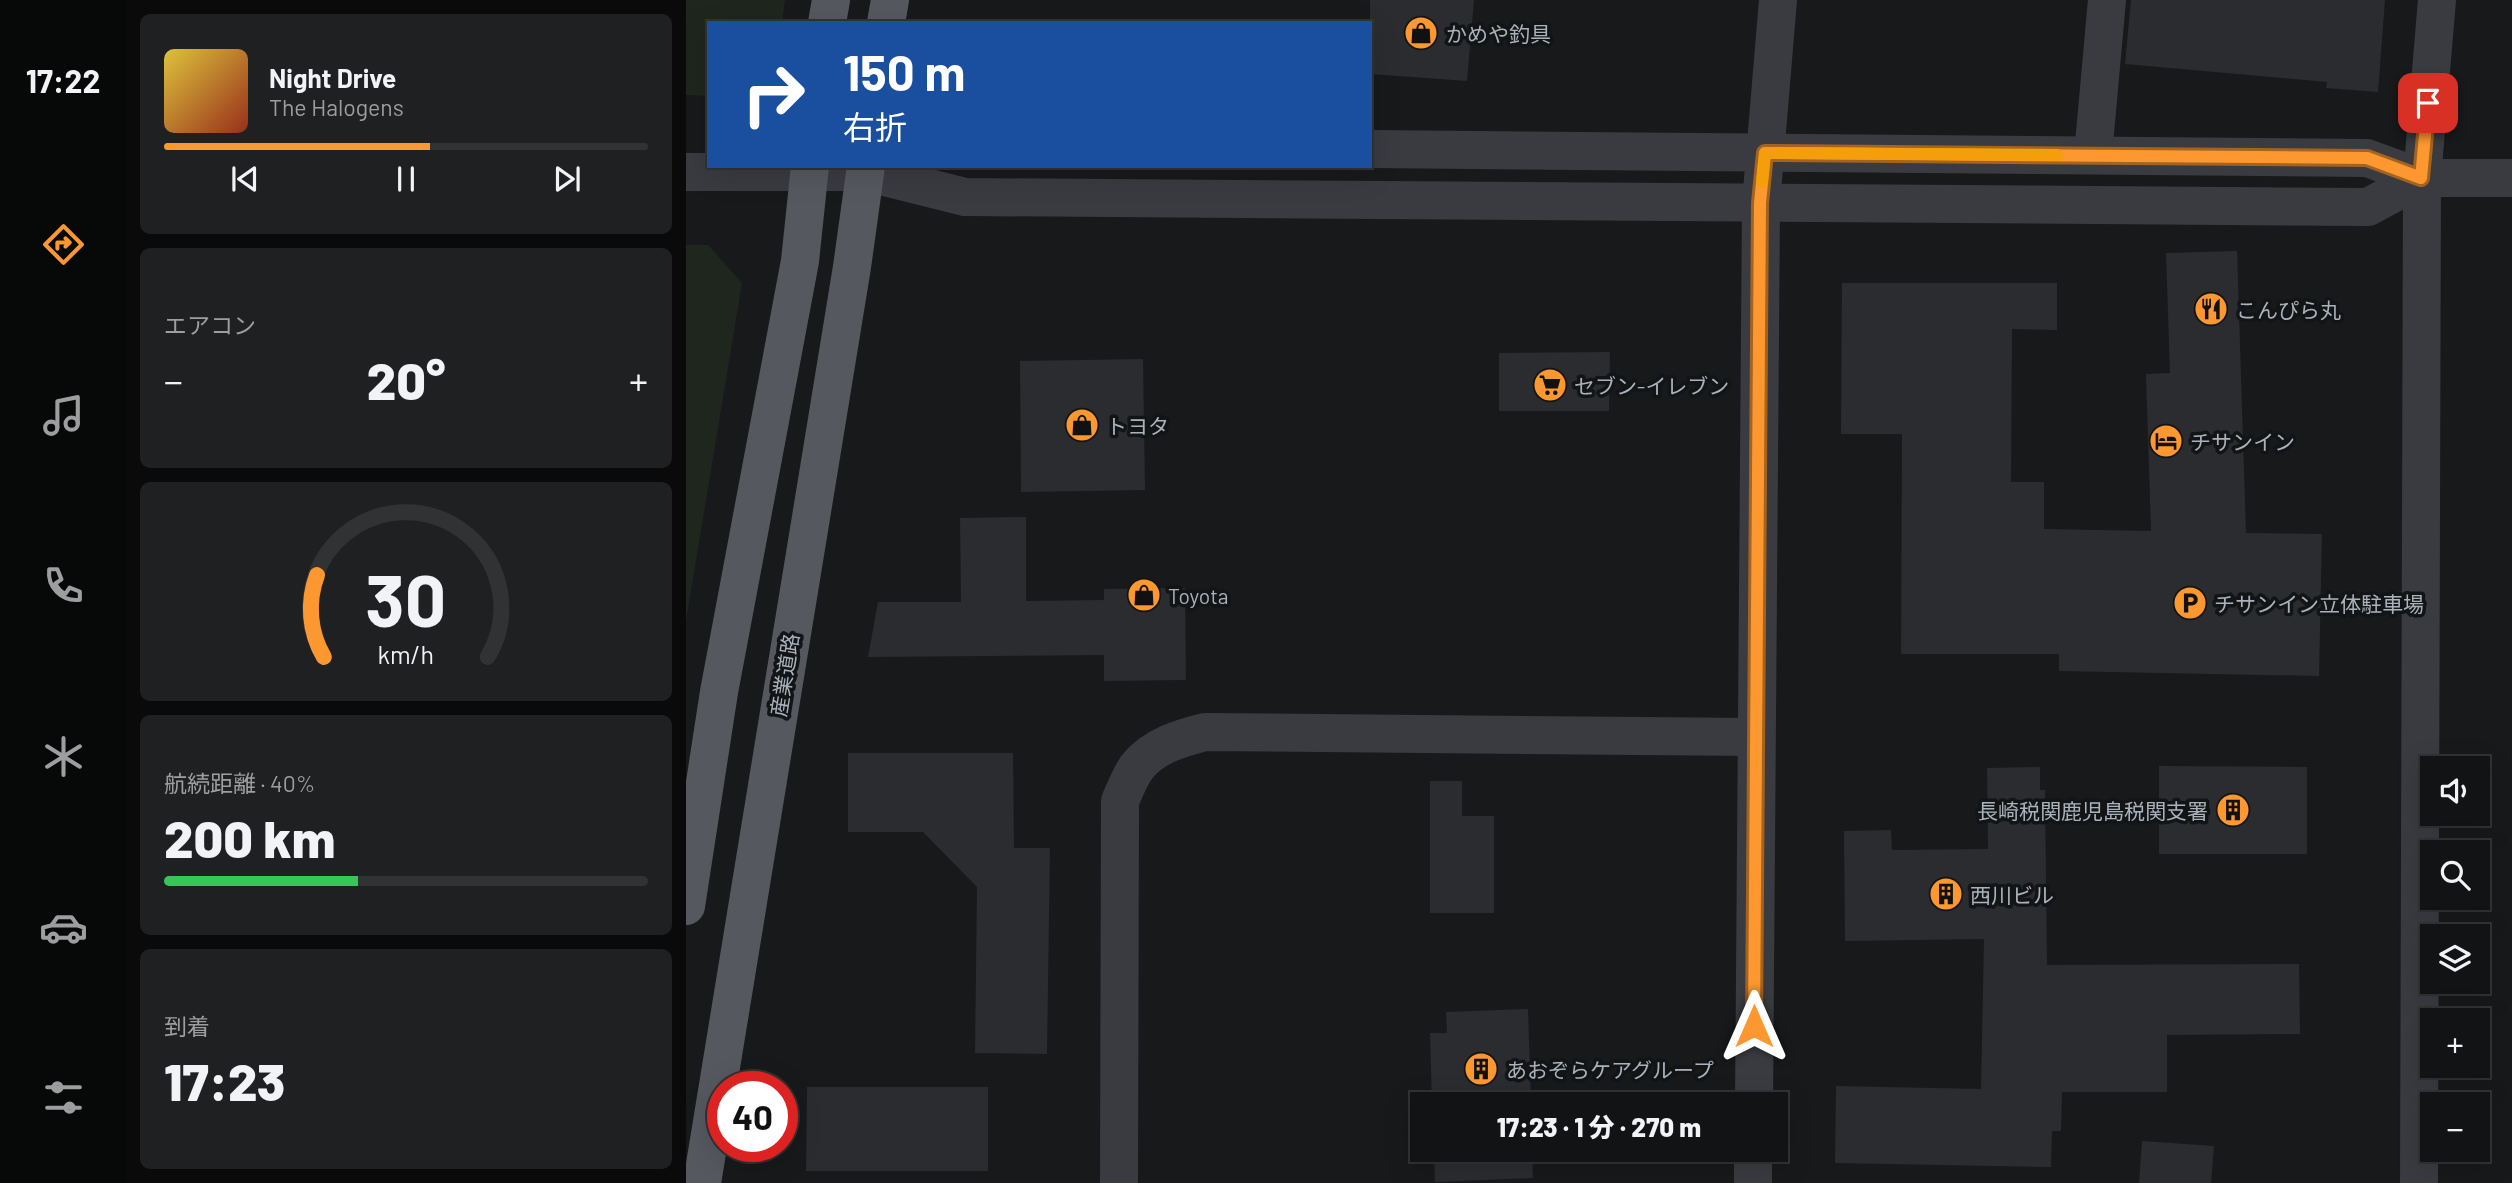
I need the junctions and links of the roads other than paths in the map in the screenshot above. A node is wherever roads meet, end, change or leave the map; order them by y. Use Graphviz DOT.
graph roads {
  1 [pos="831,0"];
  2 [pos="890,0"];
  3 [pos="1779,0"];
  4 [pos="2107,0"];
  5 [pos="2437,0"];
  6 [pos="827,21"];
  7 [pos="886,21"];
  8 [pos="1372,149"];
  9 [pos="1765,153"];
  10 [pos="2093,155"];
  11 [pos="873,168"];
  12 [pos="810,170"];
  13 [pos="686,173"];
  14 [pos="2421,178"];
  15 [pos="2512,178"];
  16 [pos="1760,203"];
  17 [pos="1756,737"];
  18 [pos="686,906"];
  19 [pos="1754,1092"];
  20 [pos="1753,1162"];
  21 [pos="702,1183"];
  22 [pos="1119,1183"];
  23 [pos="1753,1183"];
  24 [pos="2419,1183"];
  1 -- 6 [label="main road"];
  2 -- 7 [label="main road"];
  3 -- 9 [label="street"];
  4 -- 10 [label="street"];
  5 -- 14 [label="street"];
  8 -- 9 [label="street"];
  9 -- 10 [label="street"];
  9 -- 16 [label="street"];
  10 -- 14 [label="street"];
  11 -- 12 [label="street"];
  11 -- 16 [label="street"];
  11 -- 21 [label="main road, 産業道路"];
  12 -- 13 [label="street"];
  12 -- 18 [label="main road"];
  14 -- 15 [label="street"];
  14 -- 16 [label="street"];
  14 -- 24 [label="street"];
  16 -- 17 [label="street"];
  17 -- 19 [label="street"];
  17 -- 22 [label="street"];
  20 -- 23 [label="street"];
}
